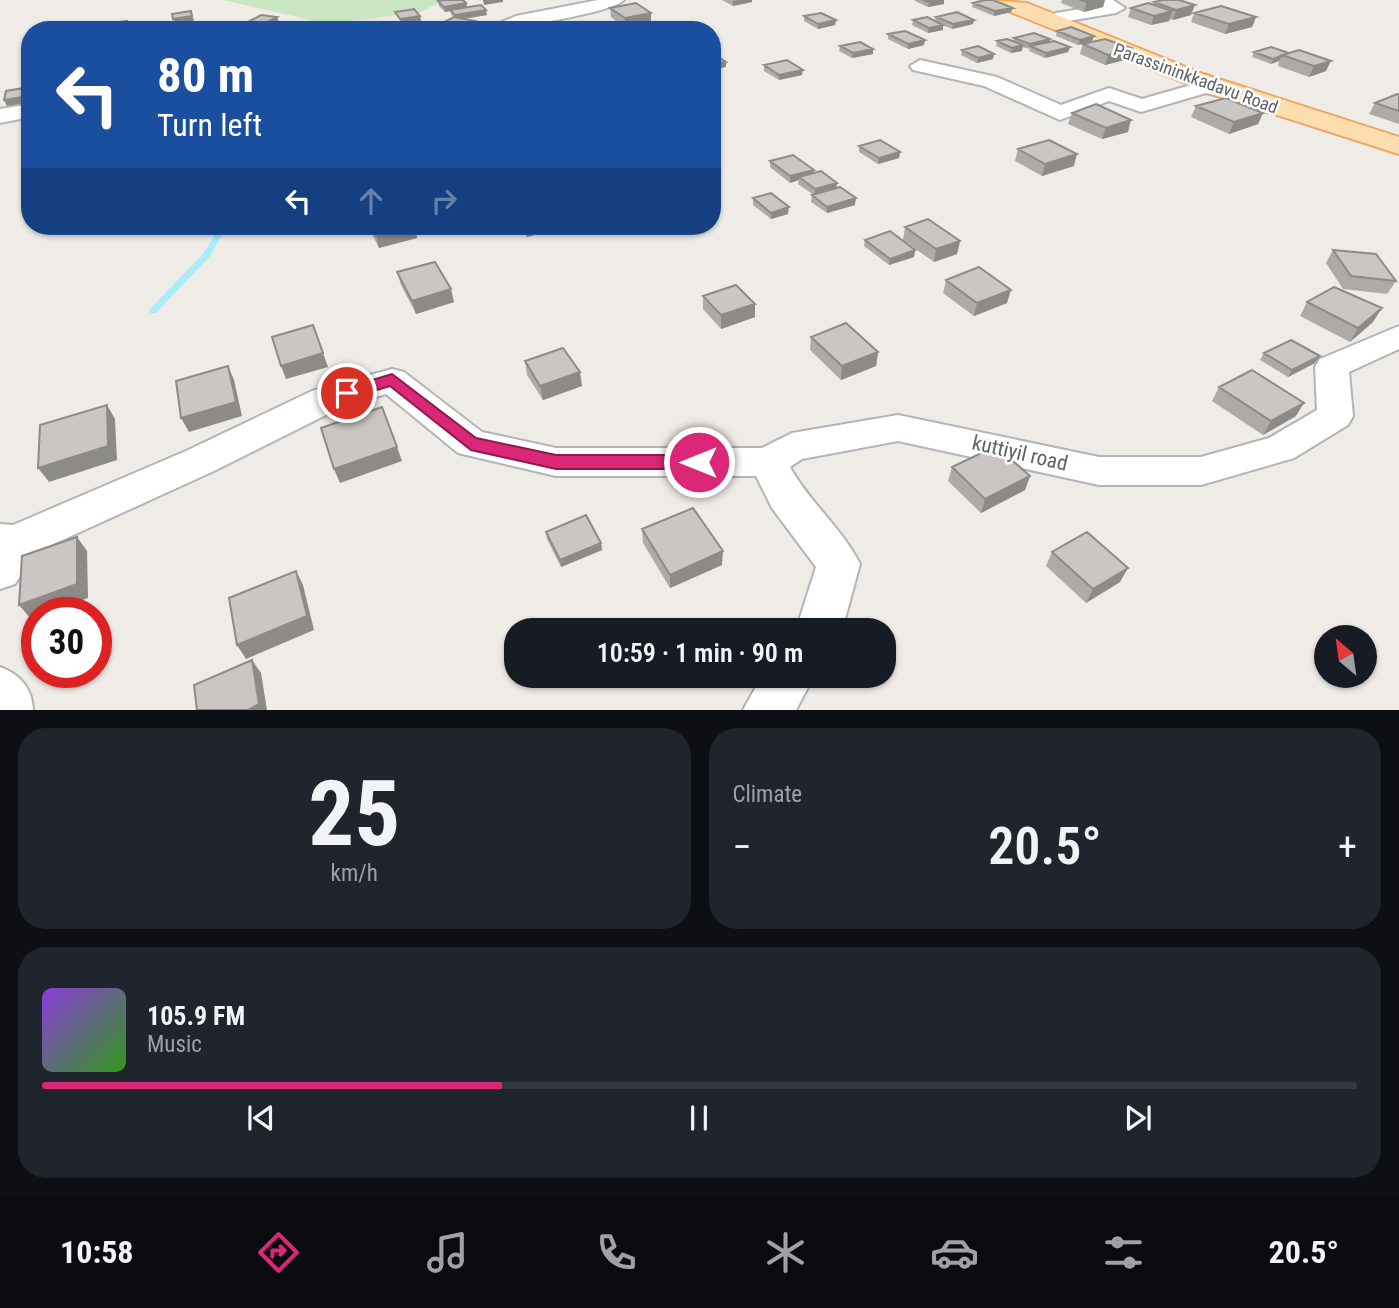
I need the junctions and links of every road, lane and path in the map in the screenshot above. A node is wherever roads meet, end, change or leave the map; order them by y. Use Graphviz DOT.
graph roads {
  1 [pos="616,0"];
  2 [pos="998,0"];
  3 [pos="1099,0"];
  4 [pos="1056,18"];
  5 [pos="523,21"];
  6 [pos="920,66"];
  7 [pos="1230,93"];
  8 [pos="21,112"];
  9 [pos="0,116"];
  10 [pos="1399,146"];
  11 [pos="1399,336"];
  12 [pos="769,462"];
  13 [pos="7,550"];
  14 [pos="822,618"];
  15 [pos="782,688"];
  16 [pos="0,690"];
  17 [pos="8,709"];
  18 [pos="768,709"];
  1 -- 5 [label="street"];
  2 -- 4 [label="main road, Parassininkkadavu Road"];
  3 -- 4 [label="street"];
  4 -- 7 [label="main road, Parassininkkadavu Road"];
  6 -- 7 [label="street"];
  7 -- 10 [label="main road, Parassininkkadavu Road"];
  8 -- 9 [label="street"];
  11 -- 12 [label="street, kuttiyil road"];
  12 -- 13 [label="street"];
  12 -- 14 [label="street"];
  15 -- 18 [label="street"];
  16 -- 17 [label="street"];
}
